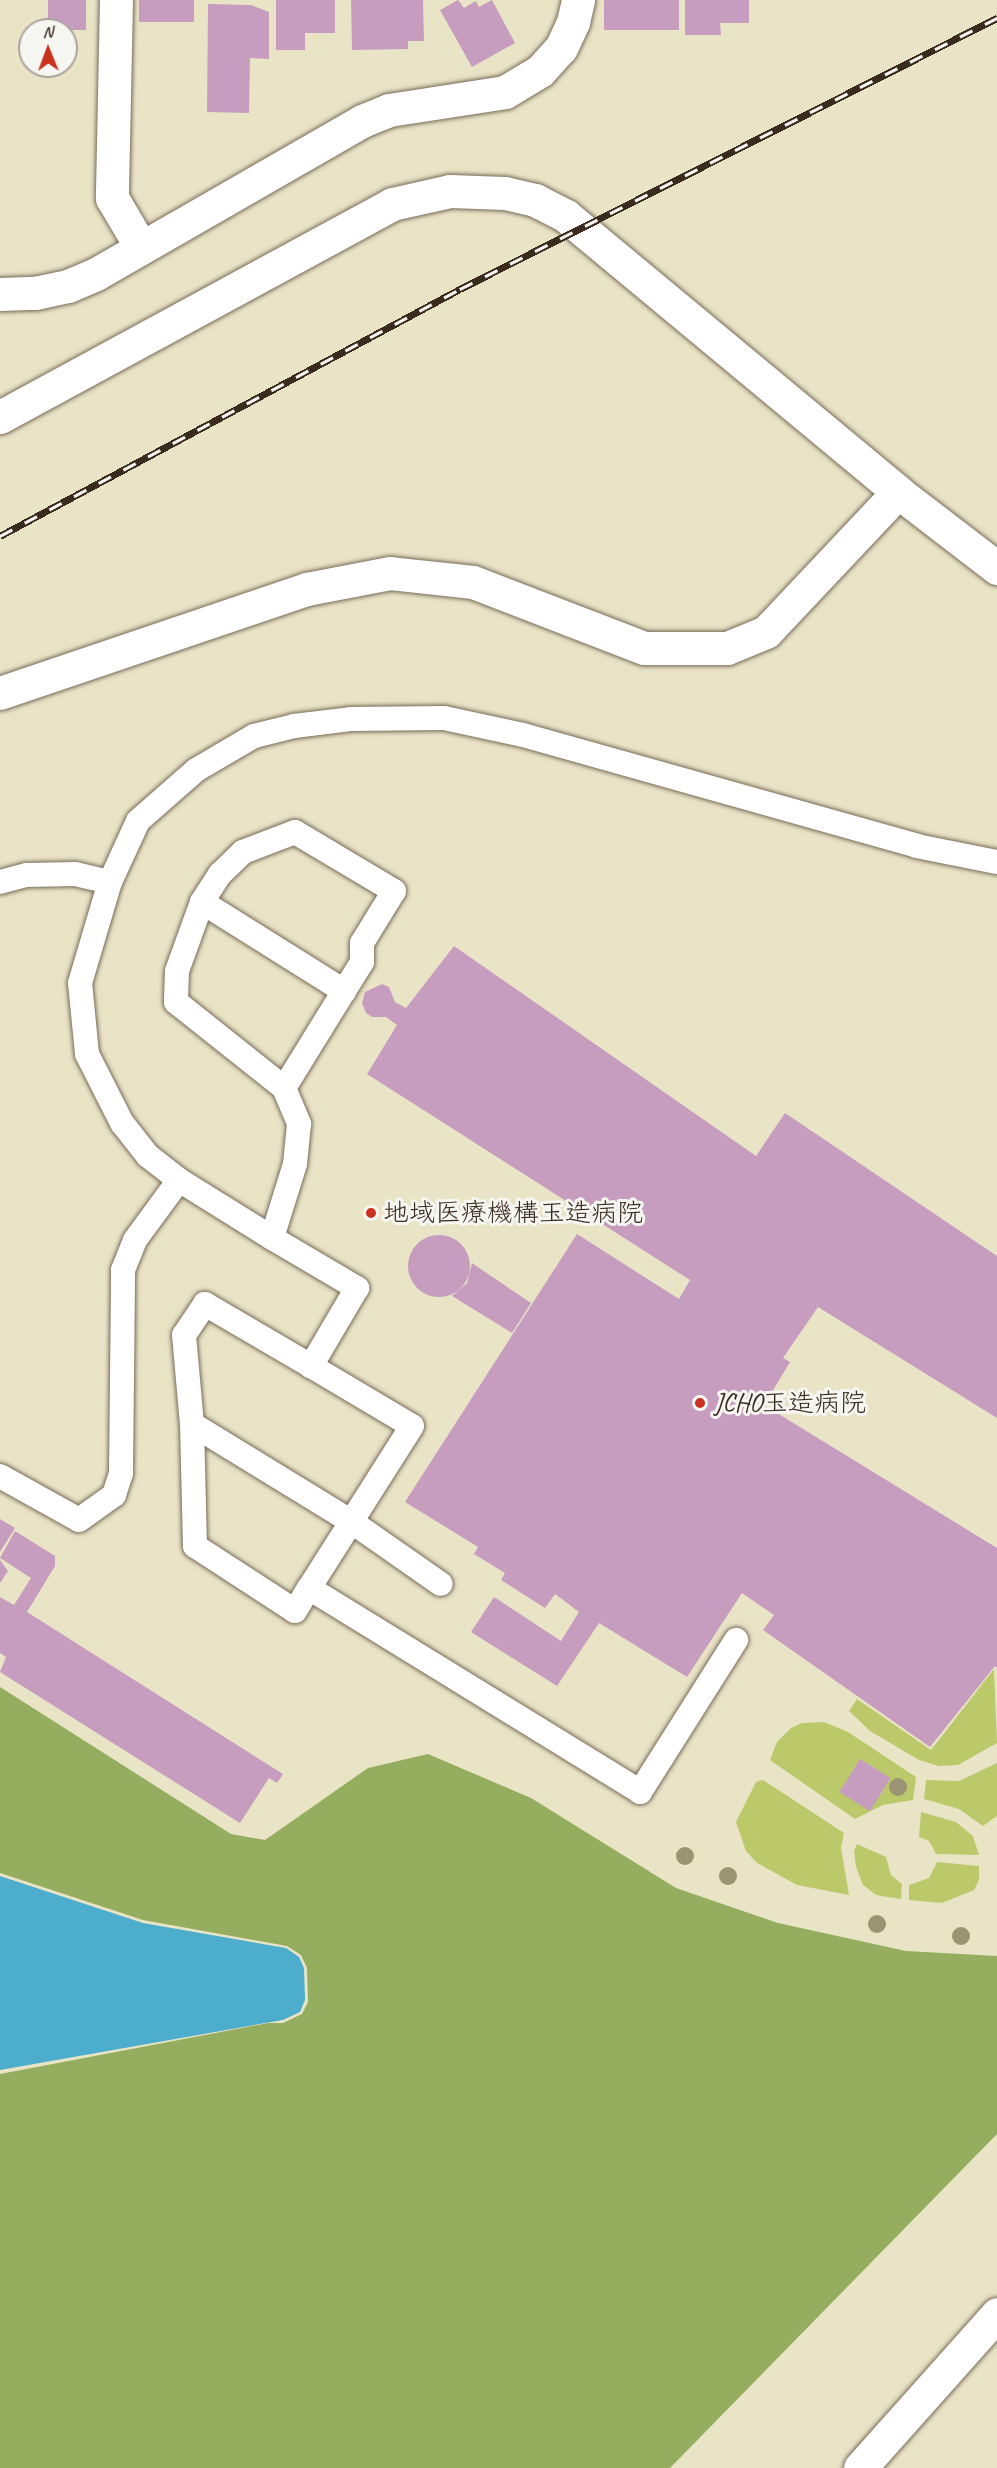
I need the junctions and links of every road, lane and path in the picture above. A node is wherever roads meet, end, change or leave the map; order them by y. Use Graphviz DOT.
graph roads {
  1 [pos="116,0"];
  2 [pos="578,0"];
  3 [pos="141,247"];
  4 [pos="0,294"];
  5 [pos="0,417"];
  6 [pos="898,492"];
  7 [pos="997,568"];
  8 [pos="0,693"];
  9 [pos="997,862"];
  10 [pos="0,882"];
  11 [pos="110,882"];
  12 [pos="202,902"];
  13 [pos="344,991"];
  14 [pos="284,1088"];
  15 [pos="179,1180"];
  16 [pos="272,1238"];
  17 [pos="311,1366"];
  18 [pos="192,1424"];
  19 [pos="0,1476"];
  20 [pos="352,1522"];
  21 [pos="441,1584"];
  22 [pos="309,1588"];
  23 [pos="735,1640"];
  24 [pos="997,2314"];
  25 [pos="860,2468"];
  1 -- 3 [label="street"];
  2 -- 3 [label="street"];
  3 -- 4 [label="street"];
  5 -- 6 [label="street"];
  6 -- 7 [label="street"];
  6 -- 8 [label="street"];
  9 -- 11 [label="lane"];
  10 -- 11 [label="lane"];
  11 -- 15 [label="lane"];
  12 -- 13 [label="lane"];
  12 -- 13 [label="lane"];
  12 -- 14 [label="lane"];
  13 -- 14 [label="lane"];
  14 -- 16 [label="lane"];
  15 -- 16 [label="lane"];
  15 -- 19 [label="lane"];
  16 -- 17 [label="lane"];
  17 -- 18 [label="lane"];
  17 -- 20 [label="lane"];
  18 -- 20 [label="lane"];
  18 -- 22 [label="lane"];
  20 -- 21 [label="lane"];
  20 -- 22 [label="lane"];
  22 -- 23 [label="lane"];
  24 -- 25 [label="street"];
}
